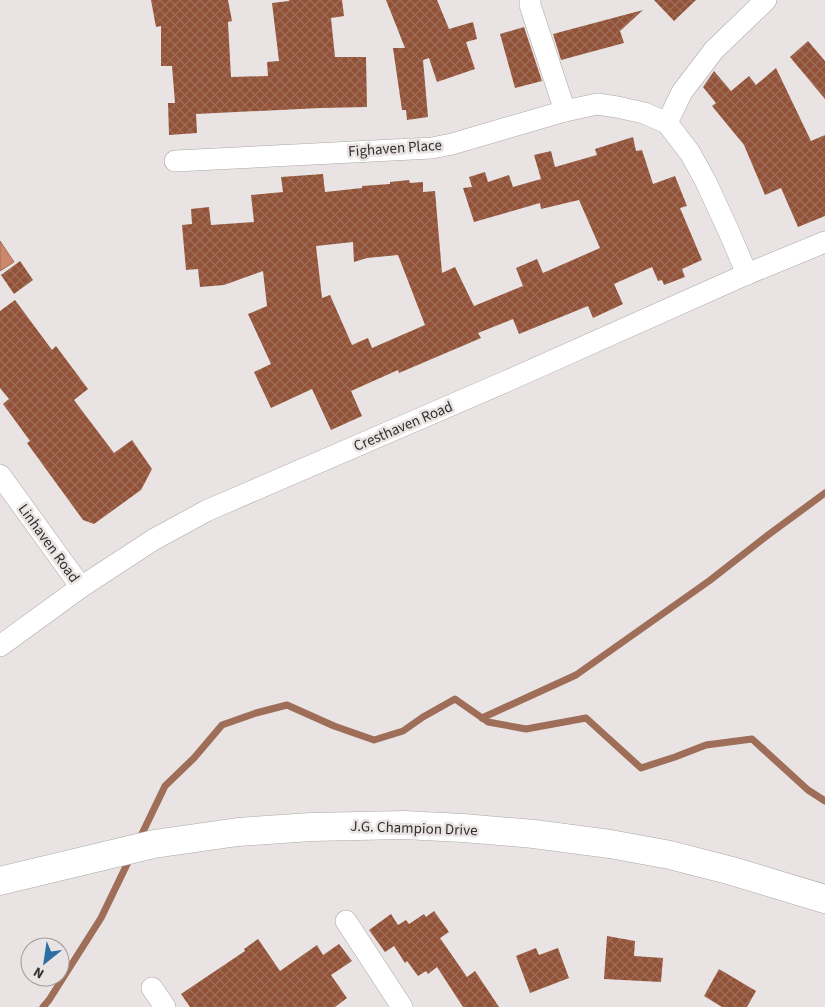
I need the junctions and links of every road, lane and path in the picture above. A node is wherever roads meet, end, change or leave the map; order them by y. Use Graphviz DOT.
graph roads {
  1 [pos="530,0"];
  2 [pos="766,0"];
  3 [pos="565,111"];
  4 [pos="667,123"];
  5 [pos="175,160"];
  6 [pos="825,242"];
  7 [pos="747,274"];
  8 [pos="0,475"];
  9 [pos="81,587"];
  10 [pos="0,646"];
  11 [pos="0,881"];
  12 [pos="825,899"];
  13 [pos="346,921"];
  14 [pos="152,988"];
  15 [pos="164,1007"];
  16 [pos="402,1007"];
  1 -- 3 [label="street"];
  2 -- 4 [label="street"];
  3 -- 4 [label="street, Fighaven Place"];
  3 -- 5 [label="street, Fighaven Place"];
  4 -- 7 [label="street, Fighaven Place"];
  6 -- 7 [label="street, Cresthaven Road"];
  7 -- 9 [label="street, Cresthaven Road"];
  8 -- 9 [label="street, Linhaven Road"];
  9 -- 10 [label="street, Cresthaven Road"];
  11 -- 12 [label="main road, J.G. Champion Drive"];
  13 -- 16 [label="street"];
  14 -- 15 [label="street"];
}
